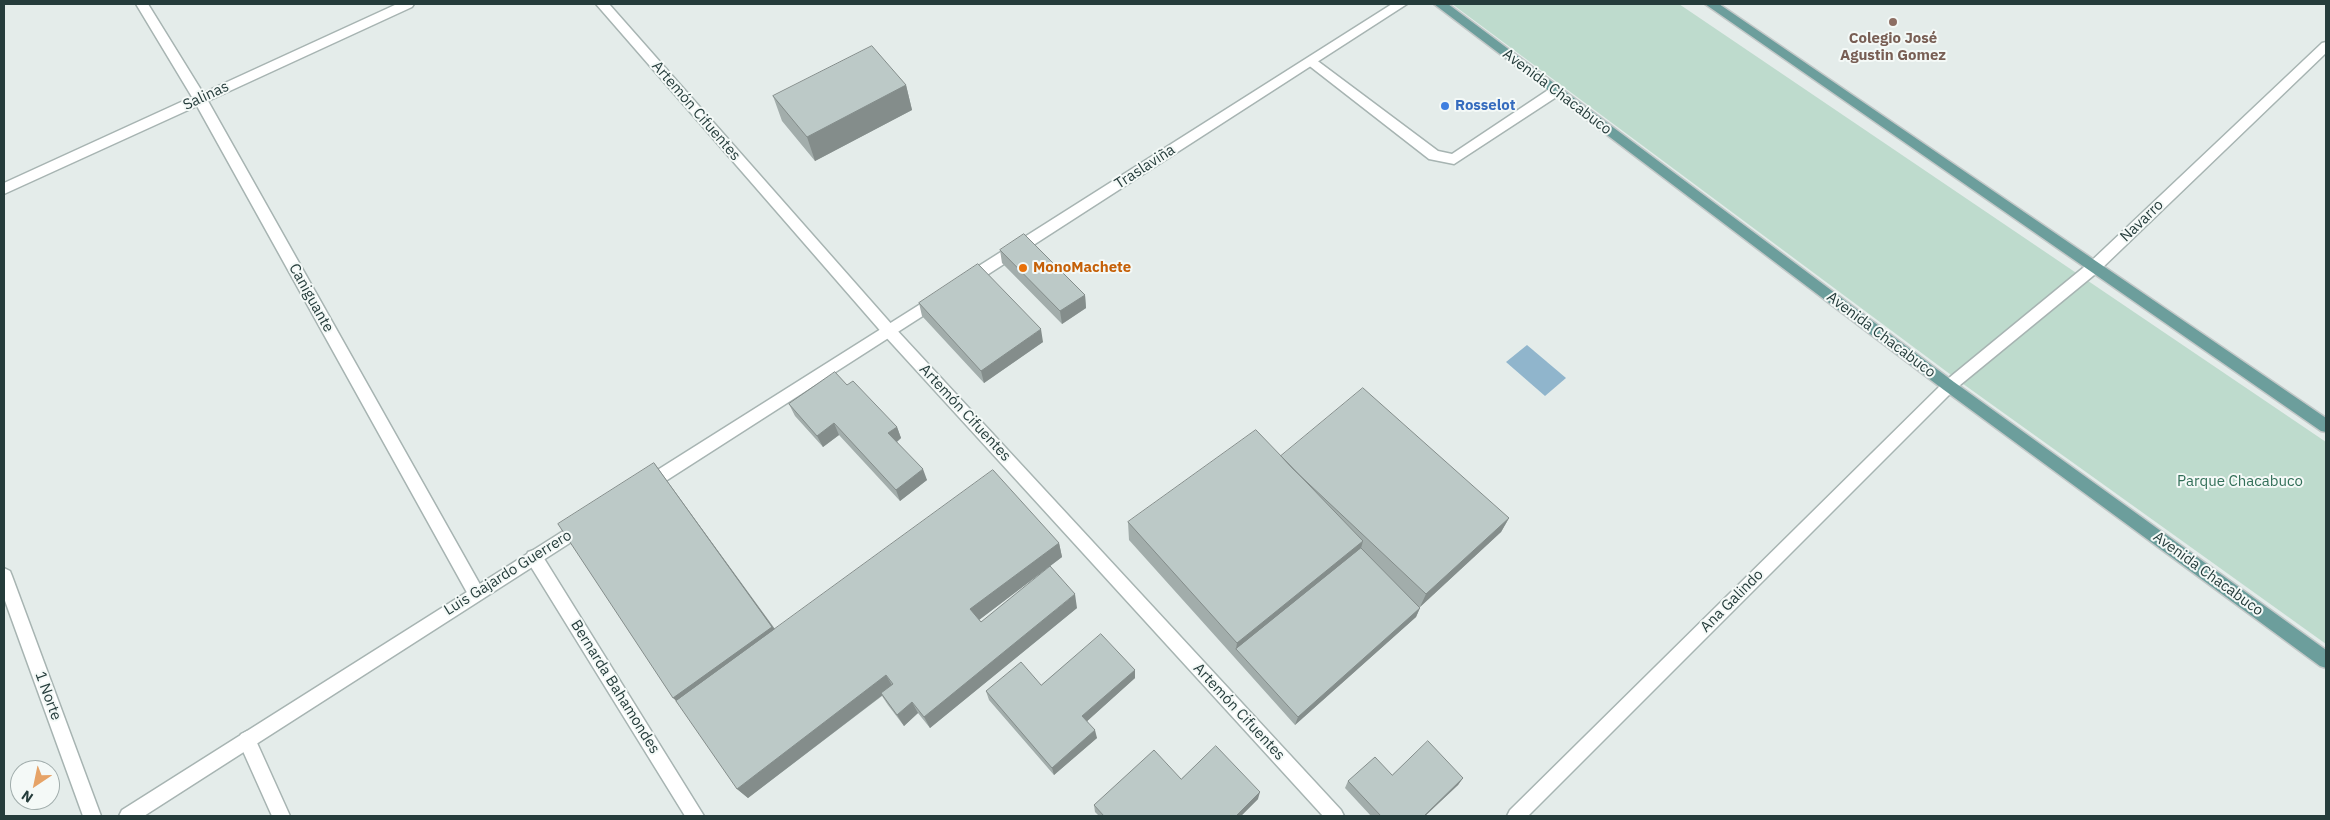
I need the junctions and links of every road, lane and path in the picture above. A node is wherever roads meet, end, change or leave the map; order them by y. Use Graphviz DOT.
graph roads {
  1 [pos="142,4"];
  2 [pos="408,4"];
  3 [pos="602,4"];
  4 [pos="1401,4"];
  5 [pos="1440,4"];
  6 [pos="1711,4"];
  7 [pos="2326,46"];
  8 [pos="1311,61"];
  9 [pos="1556,91"];
  10 [pos="200,99"];
  11 [pos="4,189"];
  12 [pos="2094,267"];
  13 [pos="888,330"];
  14 [pos="1949,386"];
  15 [pos="2326,426"];
  16 [pos="633,494"];
  17 [pos="600,515"];
  18 [pos="534,557"];
  19 [pos="4,576"];
  20 [pos="476,593"];
  21 [pos="2326,660"];
  22 [pos="247,740"];
  23 [pos="92,816"];
  24 [pos="128,816"];
  25 [pos="281,816"];
  26 [pos="695,816"];
  27 [pos="1335,816"];
  28 [pos="1516,816"];
  1 -- 10 [label="street, Caniguante"];
  2 -- 10 [label="street, Salinas"];
  3 -- 13 [label="street, Artemón Cifuentes"];
  4 -- 8 [label="street, Traslaviña"];
  5 -- 9 [label="main road, Avenida Chacabuco"];
  6 -- 12 [label="main road"];
  7 -- 12 [label="street, Navarro"];
  8 -- 9 [label="street"];
  8 -- 13 [label="street, Traslaviña"];
  9 -- 14 [label="main road, Avenida Chacabuco"];
  10 -- 11 [label="street, Salinas"];
  10 -- 20 [label="street, Caniguante"];
  12 -- 14 [label="street, Navarro"];
  12 -- 15 [label="main road"];
  13 -- 16 [label="street"];
  13 -- 27 [label="street, Artemón Cifuentes"];
  14 -- 21 [label="main road, Avenida Chacabuco"];
  14 -- 28 [label="street, Ana Galindo"];
  17 -- 18 [label="street, Luis Gajardo Guerrero"];
  18 -- 20 [label="street, Luis Gajardo Guerrero"];
  18 -- 26 [label="street, Bernarda Bahamondes"];
  19 -- 23 [label="street, 1 Norte"];
  20 -- 22 [label="street, Luis Gajardo Guerrero"];
  22 -- 24 [label="street, Luis Gajardo Guerrero"];
  22 -- 25 [label="street"];
}
